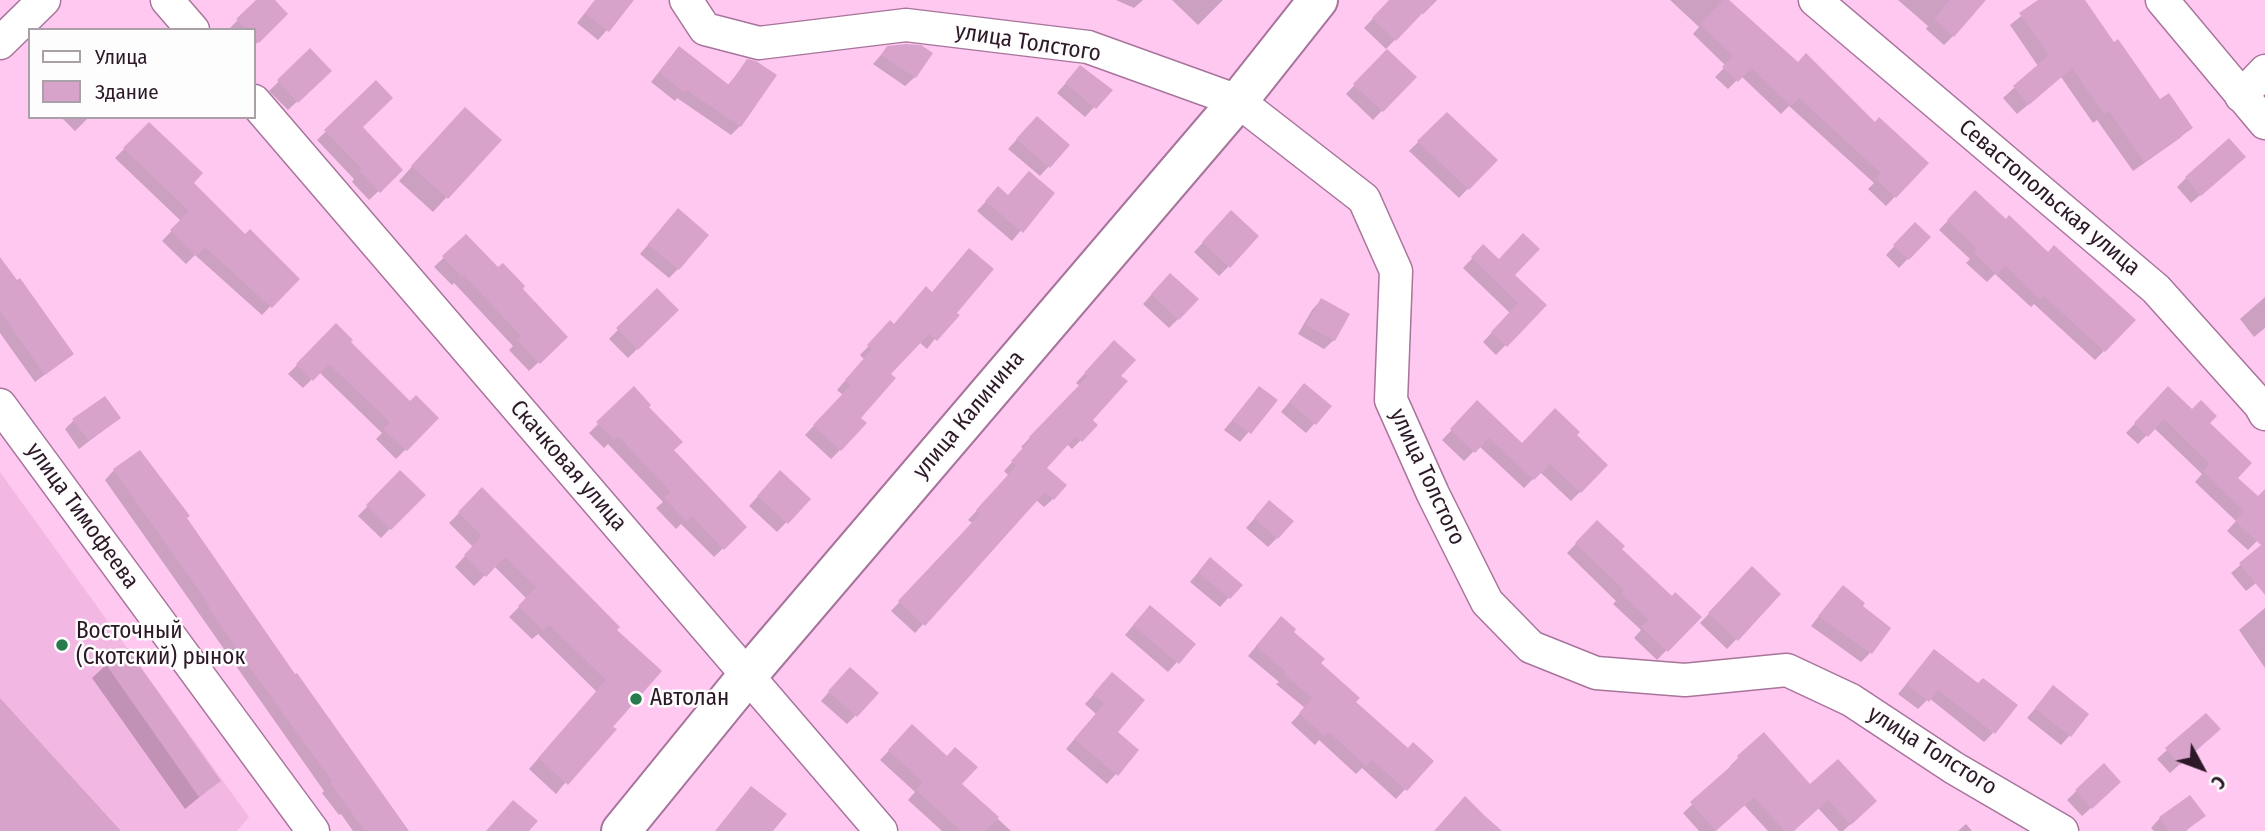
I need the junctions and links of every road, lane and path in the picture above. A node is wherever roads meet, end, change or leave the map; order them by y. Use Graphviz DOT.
graph roads {
  1 [pos="44,0"];
  2 [pos="167,0"];
  3 [pos="686,0"];
  4 [pos="1318,0"];
  5 [pos="1815,0"];
  6 [pos="2162,0"];
  7 [pos="191,28"];
  8 [pos="0,43"];
  9 [pos="2265,71"];
  10 [pos="2241,96"];
  11 [pos="1238,101"];
  12 [pos="256,103"];
  13 [pos="2265,122"];
  14 [pos="0,405"];
  15 [pos="2265,414"];
  16 [pos="748,675"];
  17 [pos="313,831"];
  18 [pos="621,831"];
  19 [pos="881,831"];
  20 [pos="2062,831"];
  1 -- 8 [label="street"];
  2 -- 7 [label="street"];
  3 -- 11 [label="street, улица Толстого"];
  4 -- 11 [label="main road, улица Калинина"];
  5 -- 15 [label="street, Севастопольская улица"];
  6 -- 10 [label="street"];
  9 -- 10 [label="street"];
  10 -- 13 [label="street"];
  11 -- 16 [label="main road, улица Калинина"];
  11 -- 20 [label="street, улица Толстого"];
  12 -- 16 [label="street, Скачковая улица"];
  14 -- 17 [label="street, улица Тимофеева"];
  16 -- 18 [label="main road, улица Калинина"];
  16 -- 19 [label="street, Скачковая улица"];
}
